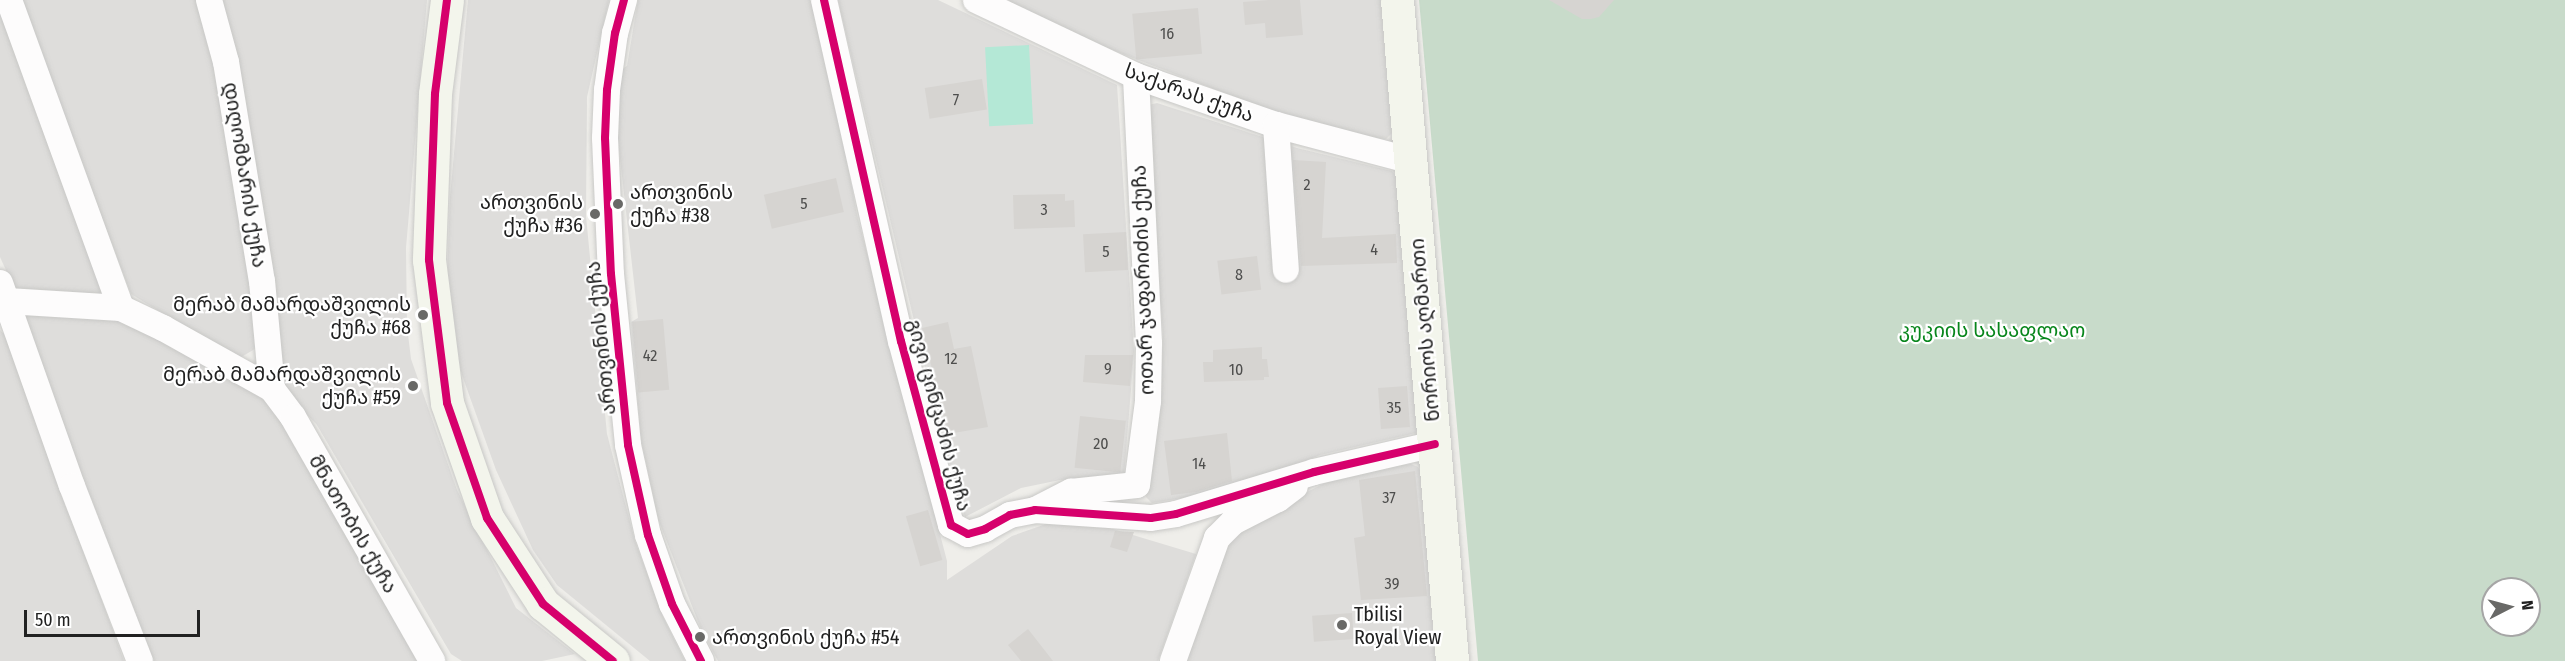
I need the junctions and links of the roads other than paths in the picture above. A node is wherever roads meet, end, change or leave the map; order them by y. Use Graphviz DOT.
graph roads {
  1 [pos="9,0"];
  2 [pos="209,0"];
  3 [pos="447,0"];
  4 [pos="624,0"];
  5 [pos="824,0"];
  6 [pos="1397,0"];
  7 [pos="989,3"];
  8 [pos="1136,76"];
  9 [pos="1276,125"];
  10 [pos="1412,161"];
  11 [pos="1286,270"];
  12 [pos="2,299"];
  13 [pos="120,308"];
  14 [pos="272,388"];
  15 [pos="1435,444"];
  16 [pos="1314,472"];
  17 [pos="1035,510"];
  18 [pos="140,661"];
  19 [pos="432,661"];
  20 [pos="613,661"];
  21 [pos="701,661"];
  22 [pos="1173,661"];
  23 [pos="1452,661"];
  1 -- 13 [label="street"];
  2 -- 14 [label="street, დიღომბარის ქუჩა"];
  3 -- 20 [label="street"];
  4 -- 21 [label="street, ართვინის ქუჩა"];
  5 -- 17 [label="street, გივი ცინცაძის ქუჩა"];
  6 -- 10 [label="street, ნორიოს აღმართი"];
  7 -- 8 [label="street, საქარას ქუჩა"];
  8 -- 9 [label="street, საქარას ქუჩა"];
  8 -- 17 [label="street, ოთარ ჯაფარიძის ქუჩა"];
  9 -- 10 [label="street, საქარას ქუჩა"];
  9 -- 11 [label="street"];
  10 -- 15 [label="street, ნორიოს აღმართი"];
  12 -- 13 [label="street"];
  12 -- 18 [label="street"];
  13 -- 14 [label="street"];
  14 -- 19 [label="street, მნათობის ქუჩა"];
  15 -- 16 [label="street, გივი ცინცაძის ქუჩა"];
  15 -- 23 [label="street, ნორიოს აღმართი"];
  16 -- 17 [label="street, გივი ცინცაძის ქუჩა"];
  16 -- 22 [label="street"];
}
